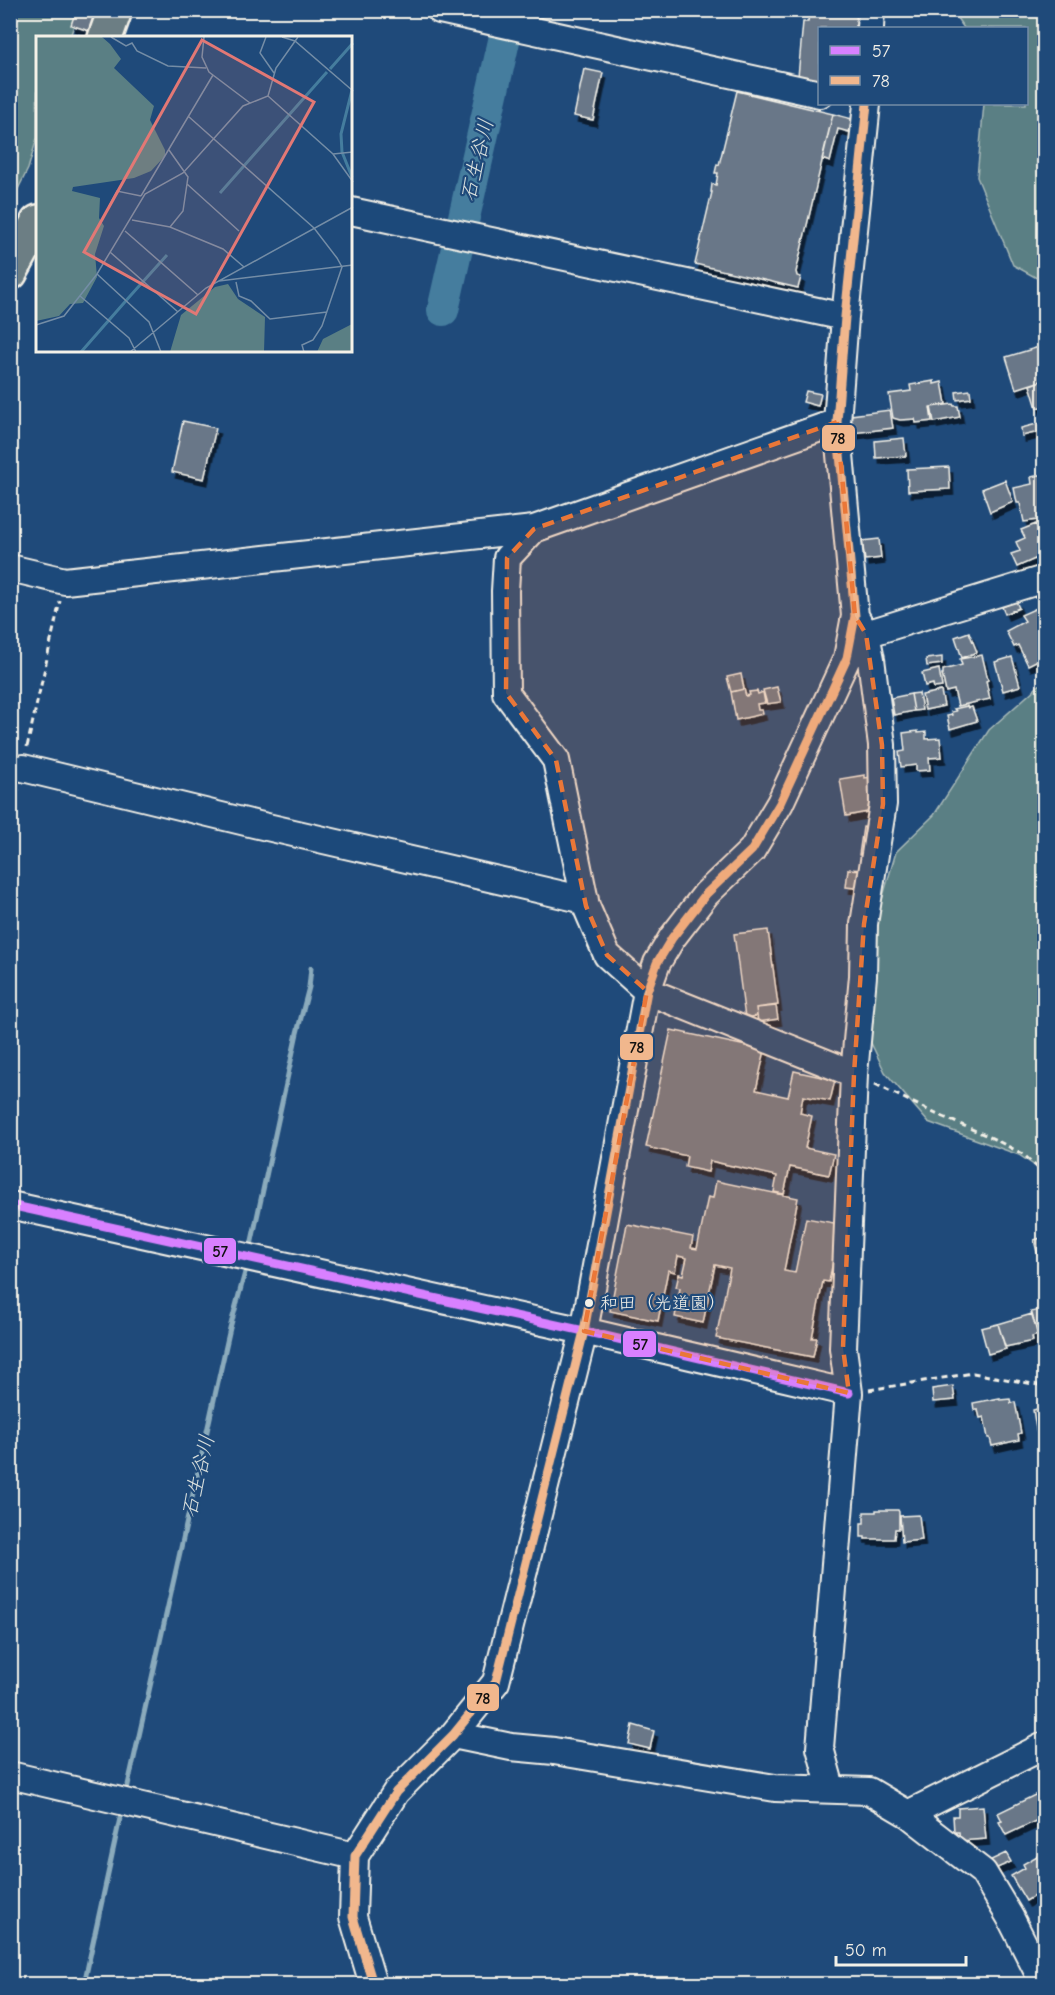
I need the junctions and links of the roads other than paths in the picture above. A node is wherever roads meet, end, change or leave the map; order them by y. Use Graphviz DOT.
graph roads {
  1 [pos="115,10"];
  2 [pos="440,10"];
  3 [pos="871,10"];
  4 [pos="870,27"];
  5 [pos="106,36"];
  6 [pos="818,94"];
  7 [pos="866,105"];
  8 [pos="352,211"];
  9 [pos="36,226"];
  10 [pos="10,273"];
  11 [pos="845,317"];
  12 [pos="837,422"];
  13 [pos="534,529"];
  14 [pos="10,568"];
  15 [pos="1044,579"];
  16 [pos="860,625"];
  17 [pos="22,768"];
  18 [pos="585,900"];
  19 [pos="647,991"];
  20 [pos="854,1074"];
  21 [pos="10,1205"];
  22 [pos="584,1331"];
  23 [pos="849,1393"];
  24 [pos="453,1735"];
  25 [pos="1044,1746"];
  26 [pos="10,1775"];
  27 [pos="831,1788"];
  28 [pos="908,1814"];
  29 [pos="355,1856"];
  30 [pos="373,1984"];
  31 [pos="1044,1984"];
  1 -- 5 [label="main road"];
  2 -- 6 [label="street"];
  3 -- 4 [label="street"];
  7 -- 11 [label="street"];
  8 -- 11 [label="street"];
  9 -- 10 [label="main road"];
  11 -- 12 [label="street"];
  12 -- 13 [label="street"];
  12 -- 16 [label="street"];
  13 -- 14 [label="street"];
  13 -- 18 [label="street"];
  15 -- 16 [label="street"];
  16 -- 19 [label="street"];
  16 -- 20 [label="street"];
  17 -- 18 [label="street"];
  18 -- 19 [label="street"];
  19 -- 20 [label="street"];
  19 -- 22 [label="street"];
  20 -- 23 [label="street"];
  21 -- 22 [label="street"];
  22 -- 23 [label="street"];
  22 -- 24 [label="street"];
  23 -- 27 [label="street"];
  24 -- 27 [label="street"];
  24 -- 29 [label="street"];
  25 -- 28 [label="street"];
  26 -- 29 [label="street"];
  27 -- 28 [label="street"];
  28 -- 31 [label="street"];
  29 -- 30 [label="street"];
}
